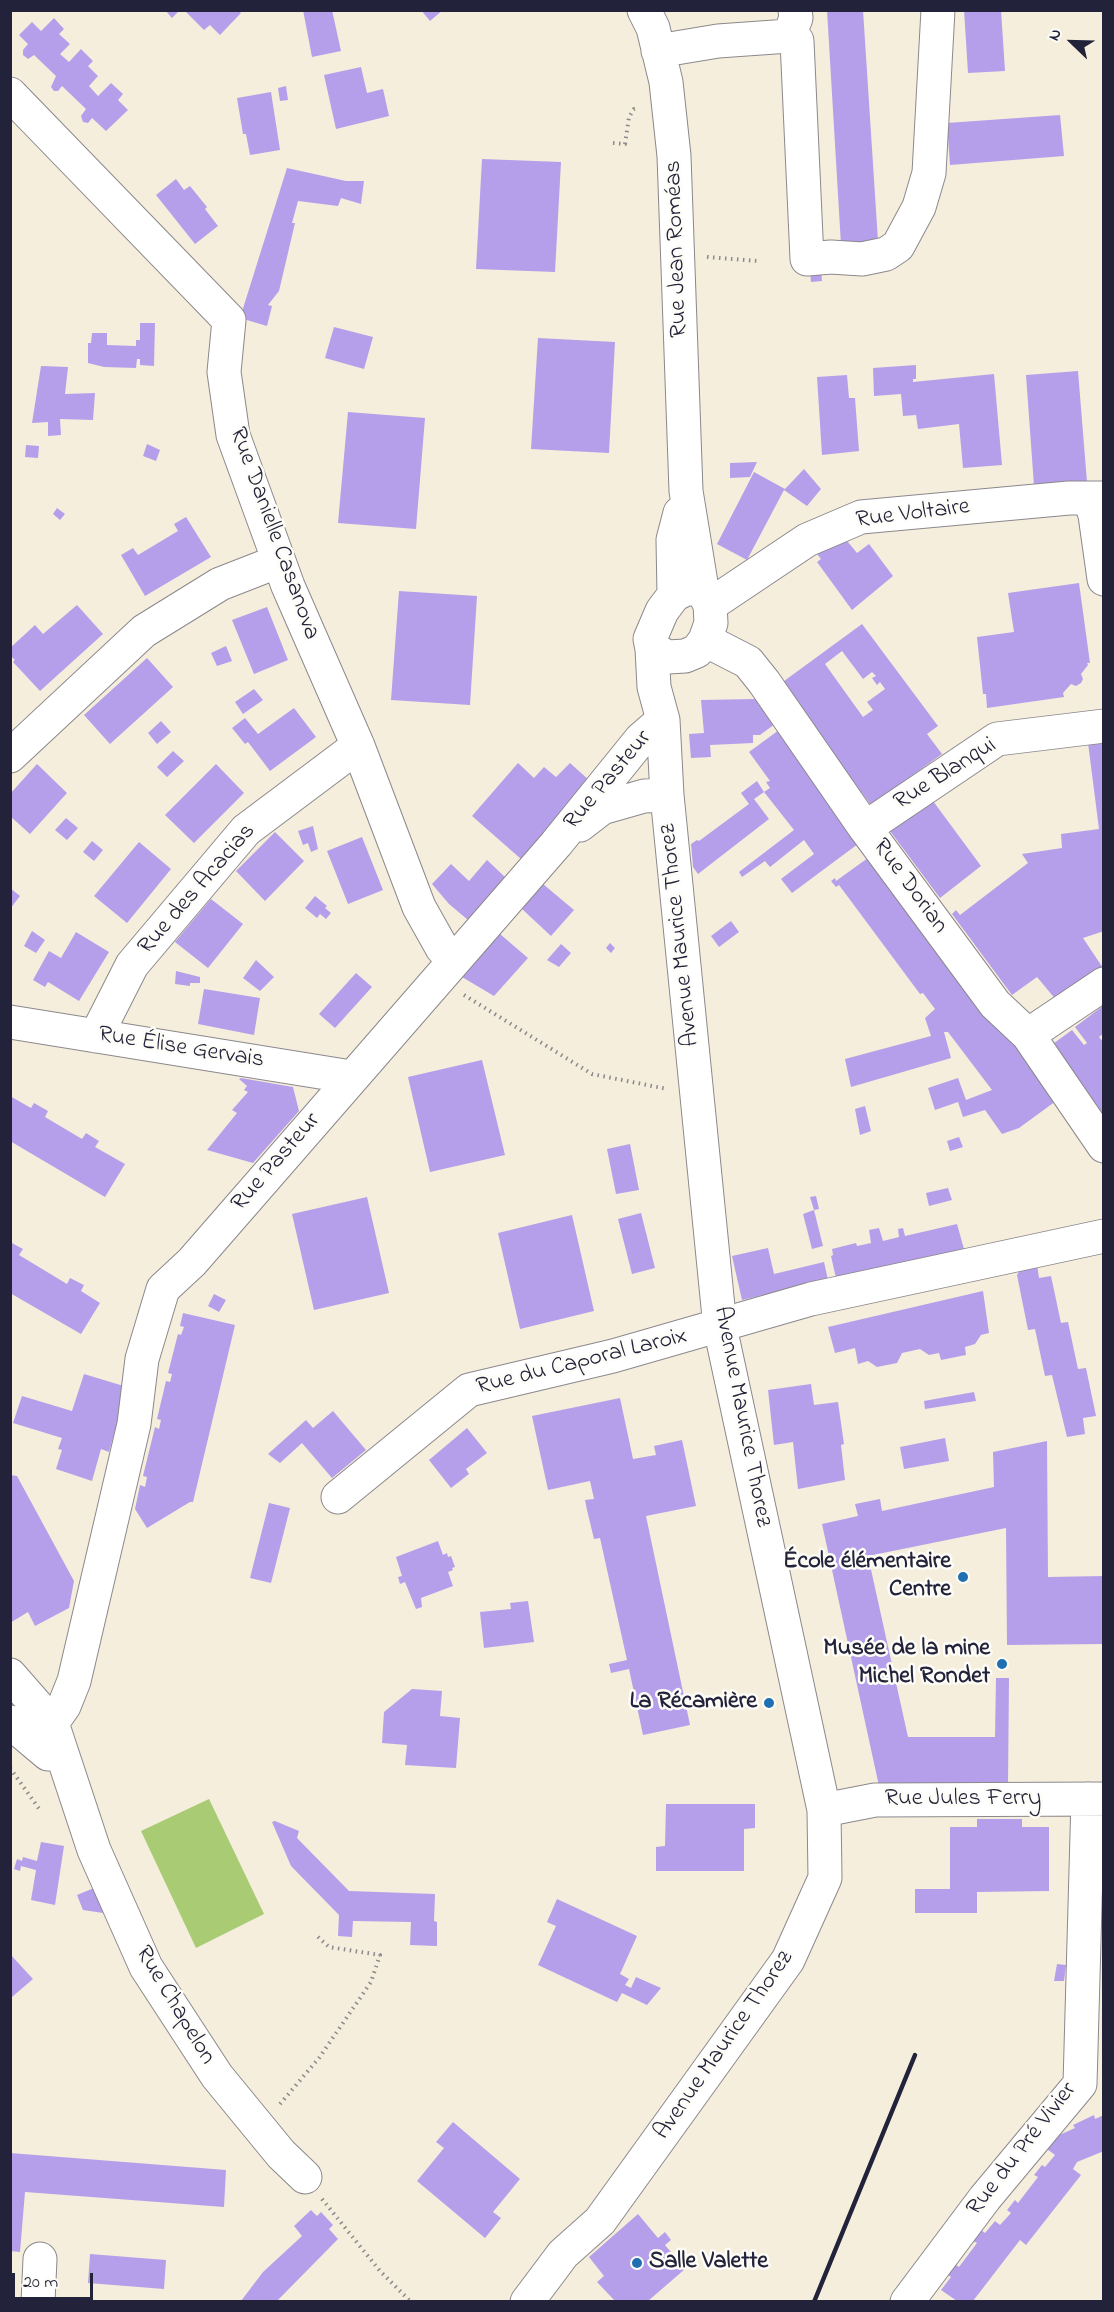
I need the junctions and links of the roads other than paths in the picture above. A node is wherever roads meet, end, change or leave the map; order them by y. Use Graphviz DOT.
graph roads {
  1 [pos="644,10"];
  2 [pos="938,10"];
  3 [pos="792,23"];
  4 [pos="658,51"];
  5 [pos="10,94"];
  6 [pos="1097,499"];
  7 [pos="279,561"];
  8 [pos="1104,579"];
  9 [pos="695,596"];
  10 [pos="695,648"];
  11 [pos="652,649"];
  12 [pos="663,720"];
  13 [pos="1104,726"];
  14 [pos="358,746"];
  15 [pos="10,756"];
  16 [pos="667,795"];
  17 [pos="865,828"];
  18 [pos="556,844"];
  19 [pos="446,970"];
  20 [pos="1104,984"];
  21 [pos="10,1022"];
  22 [pos="1028,1035"];
  23 [pos="96,1036"];
  24 [pos="351,1077"];
  25 [pos="1104,1146"];
  26 [pos="1104,1236"];
  27 [pos="720,1327"];
  28 [pos="338,1497"];
  29 [pos="10,1675"];
  30 [pos="32,1728"];
  31 [pos="1096,1799"];
  32 [pos="824,1810"];
  33 [pos="1092,2089"];
  34 [pos="305,2177"];
  35 [pos="40,2259"];
  36 [pos="38,2301"];
  37 [pos="527,2301"];
  38 [pos="907,2301"];
  1 -- 4 [label="street, Rue Jean Roméas"];
  2 -- 3 [label="street"];
  3 -- 4 [label="street"];
  4 -- 9 [label="street, Rue Jean Roméas"];
  5 -- 7 [label="street, Rue Danielle Casanova"];
  6 -- 8 [label="street"];
  6 -- 9 [label="street, Rue Voltaire"];
  7 -- 14 [label="street, Rue Danielle Casanova"];
  7 -- 15 [label="street"];
  9 -- 10 [label="street"];
  9 -- 11 [label="street"];
  10 -- 11 [label="street"];
  10 -- 12 [label="street, Avenue Maurice Thorez"];
  10 -- 17 [label="street, Rue Dorian"];
  11 -- 12 [label="street, Avenue Maurice Thorez"];
  12 -- 16 [label="street, Avenue Maurice Thorez"];
  12 -- 18 [label="street, Rue Pasteur"];
  13 -- 17 [label="street, Rue Blanqui"];
  14 -- 19 [label="street, Rue Danielle Casanova"];
  14 -- 23 [label="street, Rue des Acacias"];
  16 -- 18 [label="street, Rue Pasteur"];
  16 -- 27 [label="street, Avenue Maurice Thorez"];
  17 -- 22 [label="street, Rue Dorian"];
  18 -- 19 [label="street, Rue Pasteur"];
  19 -- 24 [label="street, Rue Pasteur"];
  20 -- 22 [label="street"];
  21 -- 23 [label="street, Rue Élise Gervais"];
  22 -- 25 [label="street, Rue Dorian"];
  23 -- 24 [label="street, Rue Élise Gervais"];
  24 -- 30 [label="street, Rue Pasteur"];
  26 -- 27 [label="street, Rue du Caporal Laroix"];
  27 -- 28 [label="street, Rue du Caporal Laroix"];
  27 -- 32 [label="street, Avenue Maurice Thorez"];
  29 -- 30 [label="street"];
  30 -- 34 [label="street, Rue Chapelon"];
  31 -- 32 [label="street, Rue Jules Ferry"];
  31 -- 33 [label="street, Rue du Pré Vivier"];
  32 -- 37 [label="street, Avenue Maurice Thorez"];
  33 -- 38 [label="street, Rue du Pré Vivier"];
  35 -- 36 [label="street"];
}
